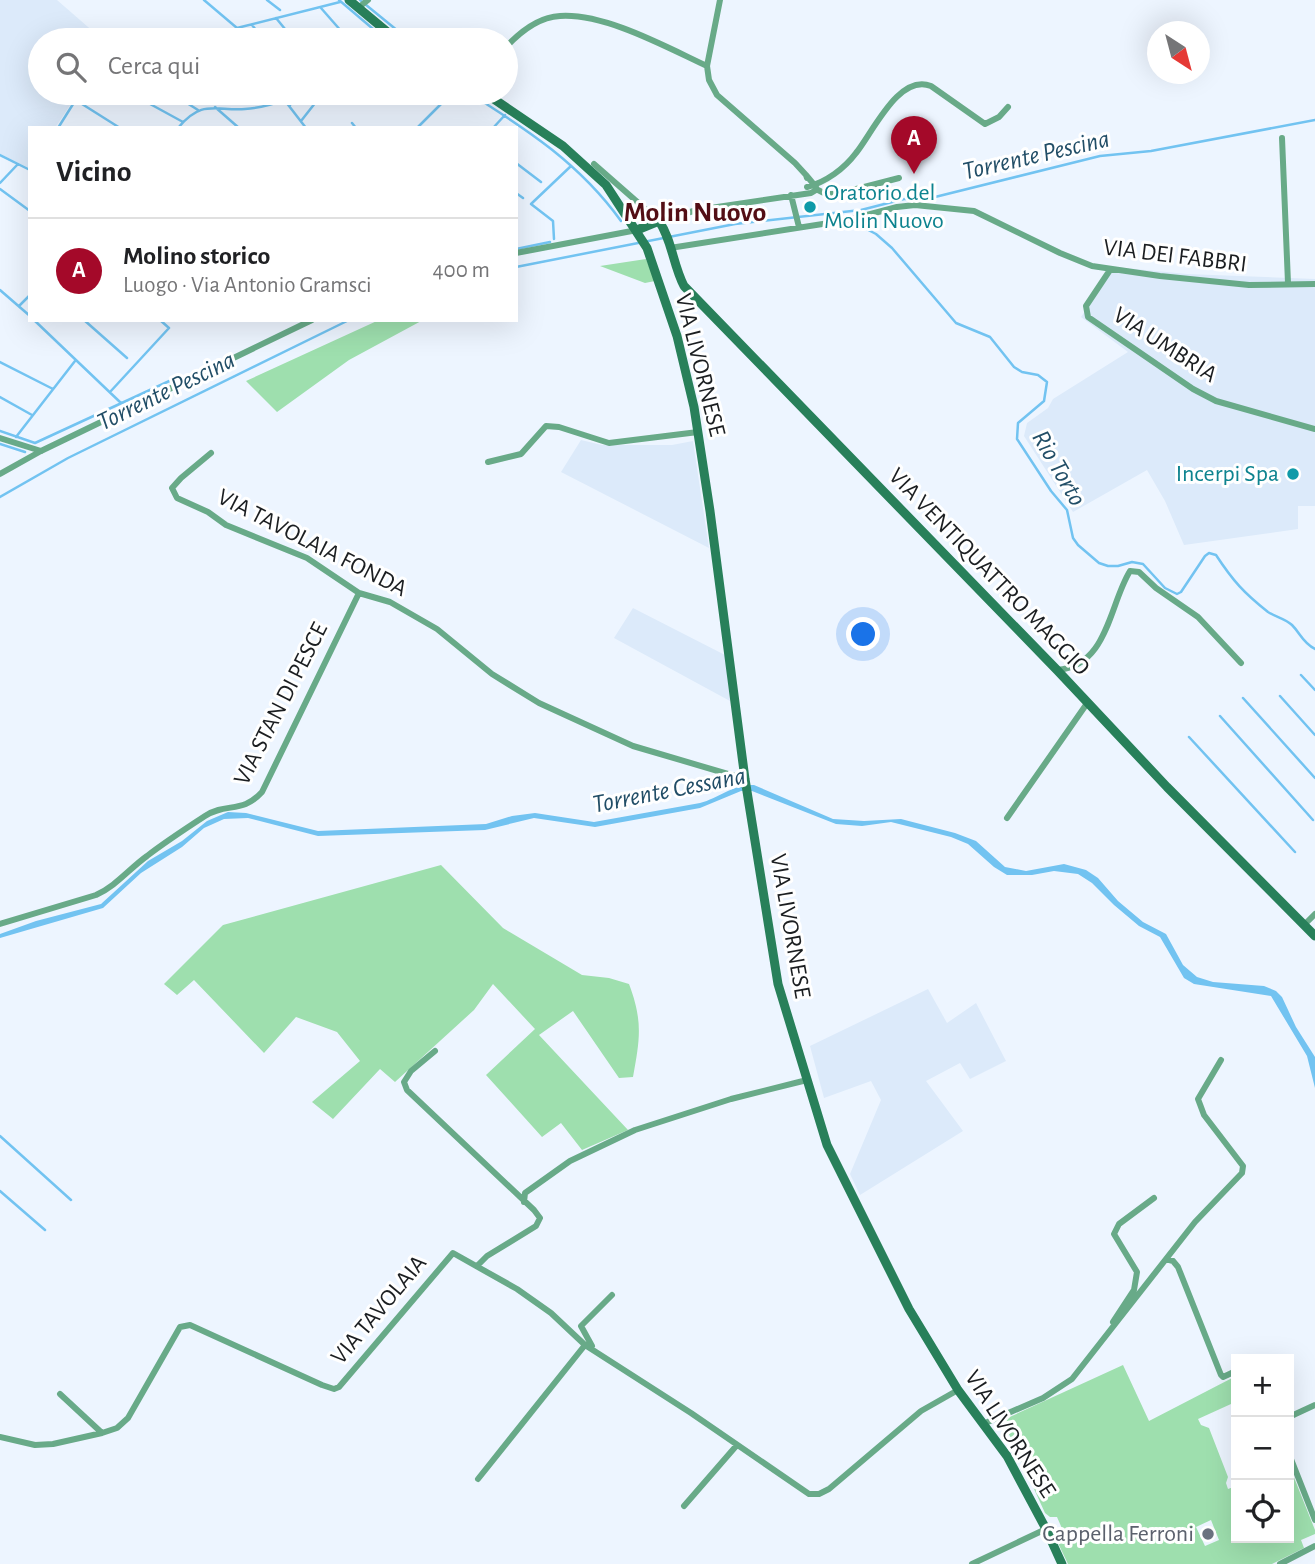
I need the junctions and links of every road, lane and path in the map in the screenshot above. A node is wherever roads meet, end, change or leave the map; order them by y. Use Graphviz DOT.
graph roads {
  1 [pos="349,0"];
  2 [pos="368,0"];
  3 [pos="720,0"];
  4 [pos="358,8"];
  5 [pos="382,28"];
  6 [pos="518,35"];
  7 [pos="707,66"];
  8 [pos="503,105"];
  9 [pos="1008,107"];
  10 [pos="1282,138"];
  11 [pos="594,164"];
  12 [pos="899,178"];
  13 [pos="812,188"];
  14 [pos="791,195"];
  15 [pos="659,221"];
  16 [pos="799,225"];
  17 [pos="639,234"];
  18 [pos="669,242"];
  19 [pos="518,253"];
  20 [pos="1110,270"];
  21 [pos="1288,283"];
  22 [pos="1315,284"];
  23 [pos="308,322"];
  24 [pos="1315,429"];
  25 [pos="698,432"];
  26 [pos="0,438"];
  27 [pos="41,451"];
  28 [pos="211,453"];
  29 [pos="488,462"];
  30 [pos="0,474"];
  31 [pos="359,593"];
  32 [pos="1241,663"];
  33 [pos="1057,670"];
  34 [pos="1088,702"];
  35 [pos="746,780"];
  36 [pos="1007,818"];
  37 [pos="1315,914"];
  38 [pos="0,924"];
  39 [pos="1304,925"];
  40 [pos="1315,936"];
  41 [pos="435,1051"];
  42 [pos="1222,1059"];
  43 [pos="807,1080"];
  44 [pos="1154,1198"];
  45 [pos="524,1202"];
  46 [pos="1166,1259"];
  47 [pos="477,1266"];
  48 [pos="612,1295"];
  49 [pos="1111,1331"];
  50 [pos="585,1345"];
  51 [pos="596,1352"];
  52 [pos="1231,1373"];
  53 [pos="958,1390"];
  54 [pos="60,1394"];
  55 [pos="1315,1405"];
  56 [pos="1294,1415"];
  57 [pos="983,1424"];
  58 [pos="102,1433"];
  59 [pos="0,1437"];
  60 [pos="737,1445"];
  61 [pos="1294,1467"];
  62 [pos="478,1479"];
  63 [pos="684,1506"];
  64 [pos="1315,1520"];
  65 [pos="1046,1529"];
  66 [pos="1315,1546"];
  67 [pos="972,1564"];
  68 [pos="1062,1564"];
  69 [pos="1280,1564"];
  1 -- 4 [label="main road"];
  2 -- 4 [label="street"];
  3 -- 7 [label="street"];
  4 -- 5 [label="main road"];
  6 -- 7 [label="street"];
  7 -- 13 [label="street"];
  8 -- 17 [label="main road, VIA LIVORNESE"];
  9 -- 13 [label="street"];
  10 -- 21 [label="street"];
  11 -- 15 [label="street"];
  12 -- 13 [label="street"];
  13 -- 14 [label="street"];
  14 -- 15 [label="street"];
  14 -- 16 [label="street"];
  15 -- 17 [label="main road"];
  15 -- 18 [label="main road, VIA VENTIQUATTRO MAGGIO"];
  16 -- 18 [label="street, VIA DEI FABBRI"];
  16 -- 20 [label="street, VIA DEI FABBRI"];
  17 -- 19 [label="street"];
  17 -- 25 [label="main road, VIA LIVORNESE"];
  18 -- 33 [label="main road, VIA VENTIQUATTRO MAGGIO"];
  20 -- 21 [label="street, VIA DEI FABBRI"];
  20 -- 24 [label="street, VIA UMBRIA"];
  21 -- 22 [label="street, VIA DEI FABBRI"];
  23 -- 27 [label="street"];
  25 -- 29 [label="street"];
  25 -- 35 [label="main road, VIA LIVORNESE"];
  26 -- 27 [label="street"];
  27 -- 30 [label="street"];
  28 -- 31 [label="street, VIA TAVOLAIA FONDA"];
  31 -- 35 [label="street, VIA TAVOLAIA FONDA"];
  31 -- 38 [label="street, VIA STAN DI PESCE"];
  32 -- 33 [label="street"];
  33 -- 34 [label="main road, VIA VENTIQUATTRO MAGGIO"];
  34 -- 36 [label="street"];
  34 -- 39 [label="main road, VIA VENTIQUATTRO MAGGIO"];
  35 -- 43 [label="main road, VIA LIVORNESE"];
  37 -- 39 [label="street"];
  39 -- 40 [label="main road, VIA VENTIQUATTRO MAGGIO"];
  41 -- 45 [label="street"];
  42 -- 46 [label="street"];
  43 -- 45 [label="street"];
  43 -- 53 [label="main road, VIA LIVORNESE"];
  44 -- 49 [label="street"];
  45 -- 47 [label="street"];
  46 -- 49 [label="street"];
  46 -- 52 [label="street"];
  47 -- 50 [label="street, VIA TAVOLAIA"];
  47 -- 58 [label="street, VIA TAVOLAIA"];
  48 -- 51 [label="street"];
  49 -- 57 [label="street"];
  50 -- 51 [label="street, VIA TAVOLAIA"];
  50 -- 62 [label="street"];
  51 -- 60 [label="street, VIA TAVOLAIA"];
  53 -- 57 [label="main road, VIA LIVORNESE"];
  53 -- 60 [label="street, VIA TAVOLAIA"];
  54 -- 58 [label="street"];
  55 -- 56 [label="street"];
  57 -- 65 [label="main road, VIA LIVORNESE"];
  58 -- 59 [label="street, VIA TAVOLAIA"];
  60 -- 63 [label="street"];
  61 -- 64 [label="street"];
  65 -- 67 [label="street"];
  65 -- 68 [label="main road, VIA LIVORNESE"];
  66 -- 69 [label="street"];
}
